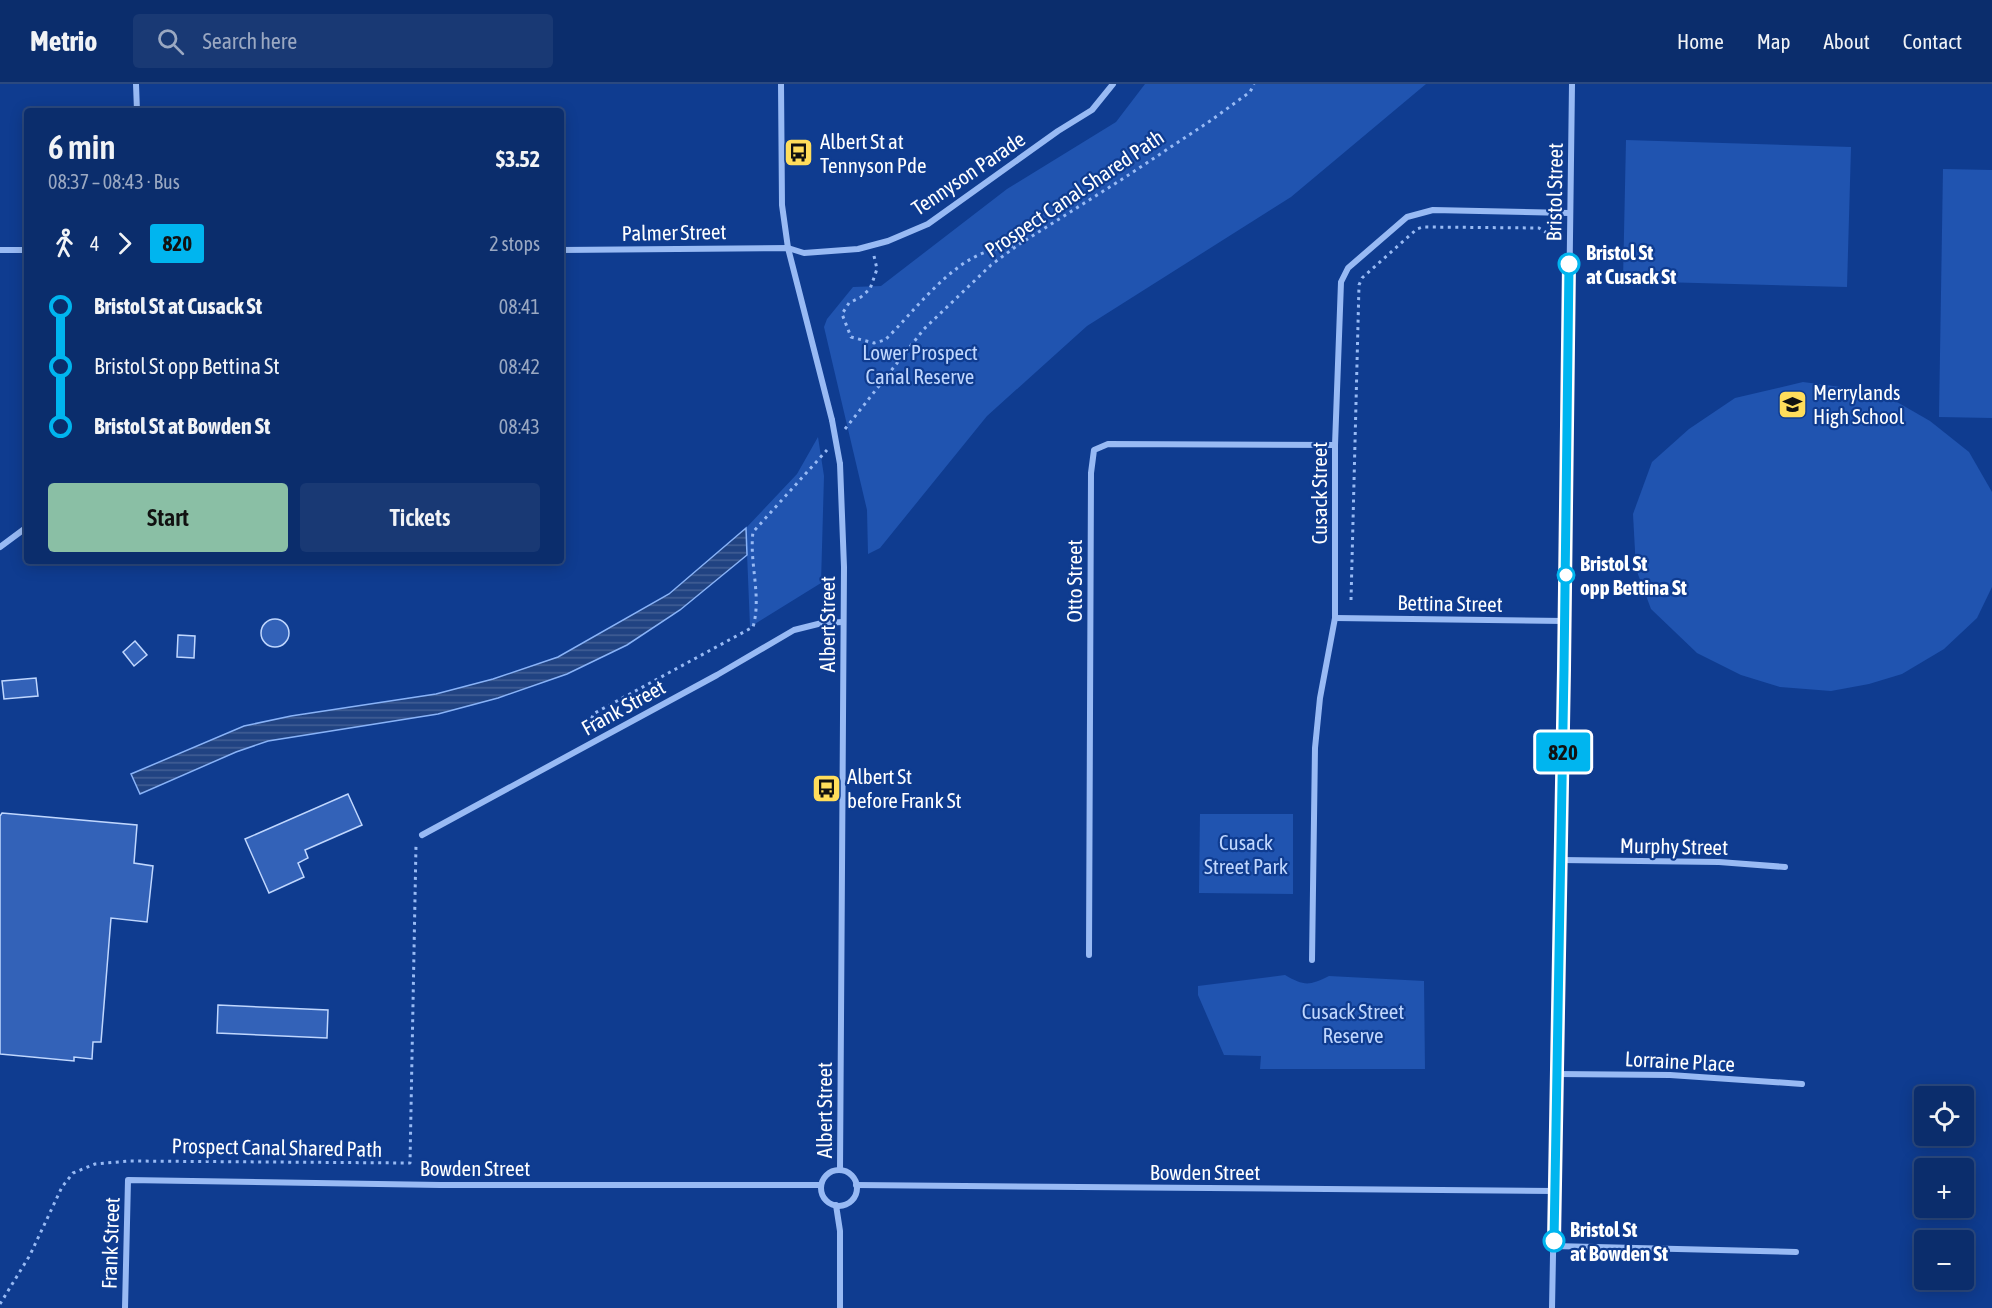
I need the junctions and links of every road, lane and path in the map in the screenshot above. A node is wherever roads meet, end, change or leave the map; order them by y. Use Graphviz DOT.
graph roads {
  1 [pos="136,84"];
  2 [pos="781,84"];
  3 [pos="1113,84"];
  4 [pos="1254,84"];
  5 [pos="1572,84"];
  6 [pos="136,108"];
  7 [pos="1569,213"];
  8 [pos="1547,233"];
  9 [pos="1018,245"];
  10 [pos="871,246"];
  11 [pos="788,248"];
  12 [pos="0,250"];
  13 [pos="24,250"];
  14 [pos="564,250"];
  15 [pos="851,422"];
  16 [pos="1335,446"];
  17 [pos="819,458"];
  18 [pos="24,529"];
  19 [pos="0,547"];
  20 [pos="1351,600"];
  21 [pos="1335,618"];
  22 [pos="1565,621"];
  23 [pos="843,622"];
  24 [pos="584,747"];
  25 [pos="422,835"];
  26 [pos="1561,860"];
  27 [pos="1785,867"];
  28 [pos="1089,956"];
  29 [pos="1312,960"];
  30 [pos="1556,1074"];
  31 [pos="1802,1084"];
  32 [pos="840,1170"];
  33 [pos="128,1180"];
  34 [pos="821,1185"];
  35 [pos="856,1185"];
  36 [pos="1554,1191"];
  37 [pos="836,1205"];
  38 [pos="1554,1246"];
  39 [pos="1796,1252"];
  40 [pos="0,1304"];
  41 [pos="125,1308"];
  42 [pos="840,1308"];
  43 [pos="1552,1308"];
  1 -- 6 [label="street"];
  2 -- 11 [label="street, Albert Street"];
  3 -- 10 [label="street, Tennyson Parade"];
  4 -- 9 [label="path, Prospect Canal Shared Path"];
  5 -- 7 [label="street, Bristol Street"];
  7 -- 16 [label="street, Cusack Street"];
  7 -- 22 [label="street, Bristol Street"];
  8 -- 20 [label="path"];
  9 -- 10 [label="path"];
  9 -- 15 [label="path, Prospect Canal Shared Path"];
  10 -- 11 [label="street, Tennyson Parade"];
  11 -- 14 [label="street, Palmer Street"];
  11 -- 23 [label="street, Albert Street, bridge"];
  12 -- 13 [label="street"];
  16 -- 21 [label="street, Cusack Street"];
  16 -- 28 [label="street, Otto Street"];
  17 -- 24 [label="path"];
  18 -- 19 [label="street"];
  21 -- 22 [label="street, Bettina Street"];
  21 -- 29 [label="street, Cusack Street"];
  22 -- 26 [label="street, Bristol Street"];
  23 -- 24 [label="street, Frank Street"];
  23 -- 32 [label="street, Albert Street"];
  24 -- 25 [label="street, Frank Street"];
  25 -- 40 [label="path, Prospect Canal Shared Path"];
  26 -- 27 [label="street, Murphy Street"];
  26 -- 30 [label="street, Bristol Street"];
  30 -- 31 [label="street, Lorraine Place"];
  30 -- 36 [label="street, Bristol Street"];
  32 -- 34 [label="street"];
  32 -- 35 [label="street"];
  33 -- 34 [label="street, Bowden Street"];
  33 -- 41 [label="street, Frank Street"];
  34 -- 37 [label="street"];
  35 -- 36 [label="street, Bowden Street"];
  35 -- 37 [label="street"];
  36 -- 38 [label="street, Bristol Street"];
  37 -- 42 [label="street"];
  38 -- 39 [label="street"];
  38 -- 43 [label="street, Bristol Street"];
}
